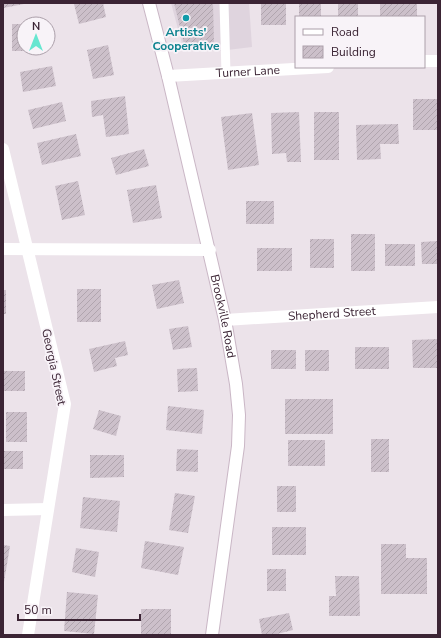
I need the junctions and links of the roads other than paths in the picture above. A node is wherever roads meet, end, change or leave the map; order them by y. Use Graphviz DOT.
graph roads {
  1 [pos="149,3"];
  2 [pos="224,3"];
  3 [pos="438,61"];
  4 [pos="425,62"];
  5 [pos="311,68"];
  6 [pos="226,73"];
  7 [pos="168,76"];
  8 [pos="3,149"];
  9 [pos="3,249"];
  10 [pos="27,249"];
  11 [pos="210,250"];
  12 [pos="438,307"];
  13 [pos="226,320"];
  14 [pos="48,509"];
  15 [pos="3,510"];
  16 [pos="28,635"];
  17 [pos="212,635"];
  1 -- 7 [label="street, Brookville Road"];
  2 -- 6 [label="lane"];
  3 -- 4 [label="street"];
  5 -- 6 [label="street, Turner Lane"];
  6 -- 7 [label="street, Turner Lane"];
  7 -- 11 [label="street, Brookville Road"];
  8 -- 10 [label="street, Georgia Street"];
  9 -- 10 [label="street"];
  10 -- 11 [label="street"];
  10 -- 14 [label="street, Georgia Street"];
  11 -- 13 [label="street, Brookville Road"];
  12 -- 13 [label="street, Shepherd Street"];
  13 -- 17 [label="street, Brookville Road"];
  14 -- 15 [label="street"];
  14 -- 16 [label="street, Georgia Street"];
}
